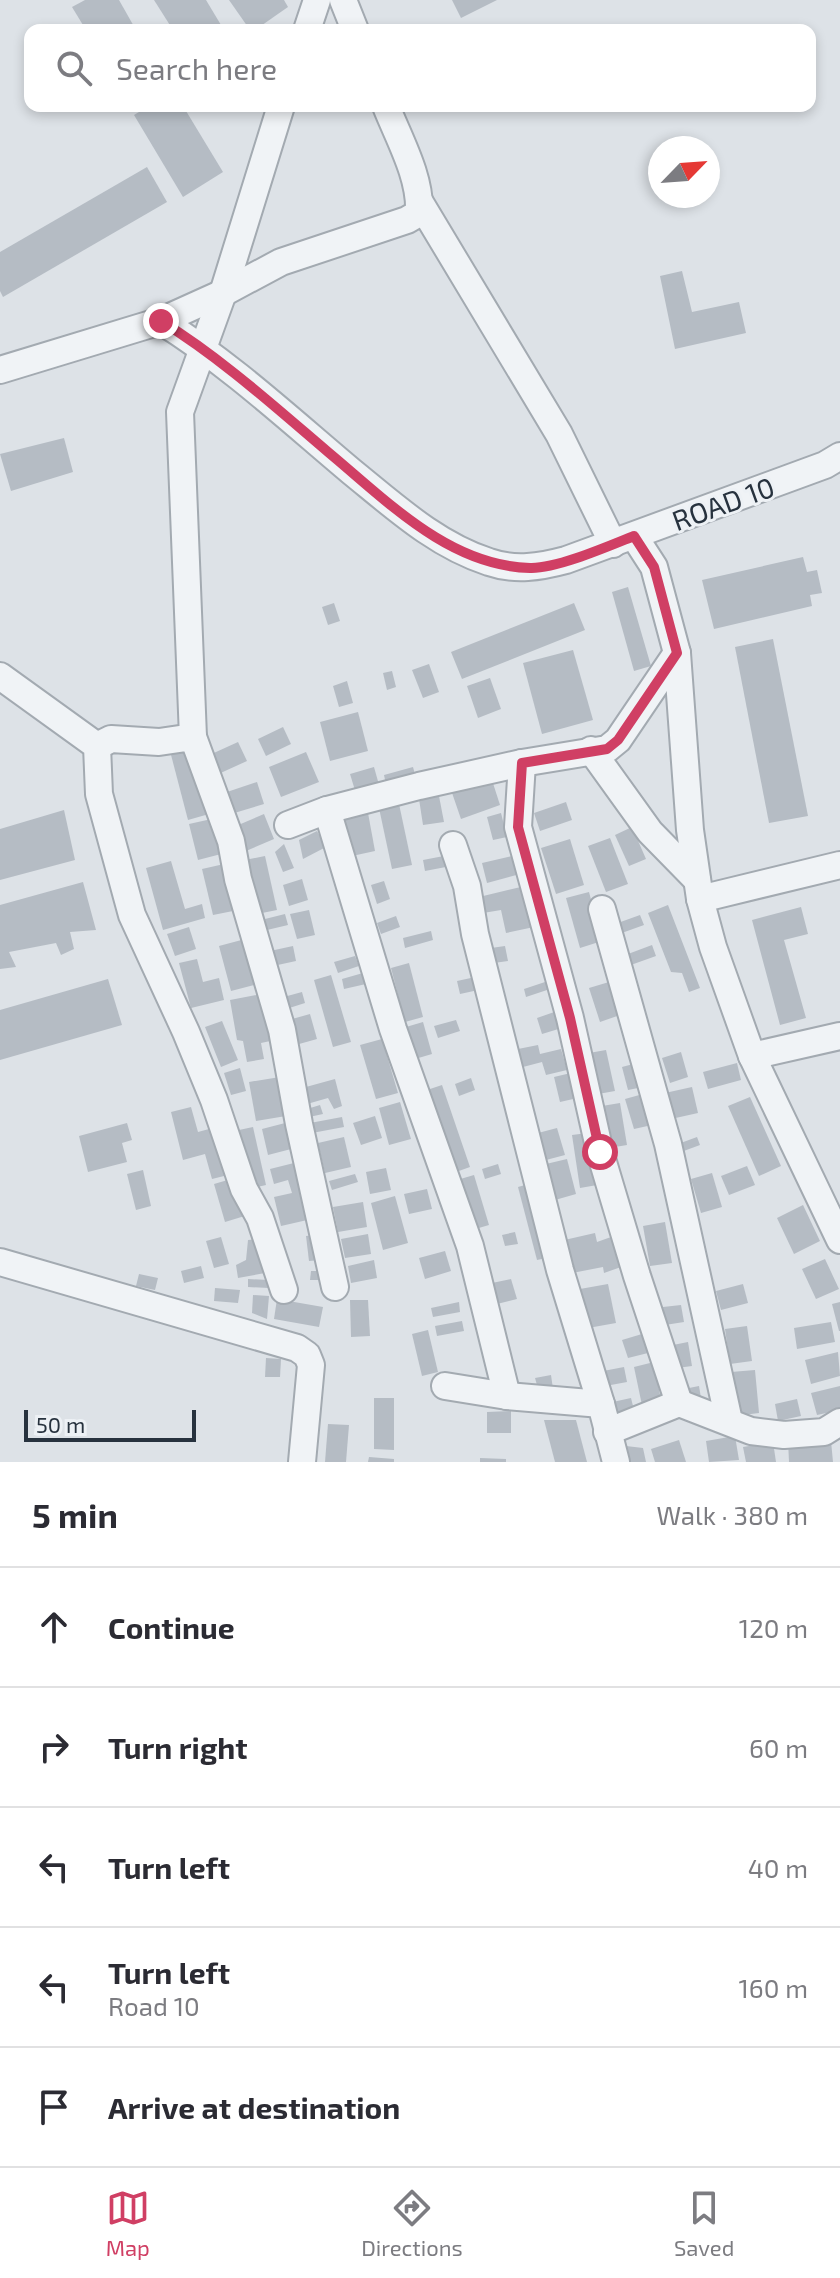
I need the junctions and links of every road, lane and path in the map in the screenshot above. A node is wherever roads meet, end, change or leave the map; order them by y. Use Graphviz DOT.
graph roads {
  1 [pos="317,0"];
  2 [pos="343,0"];
  3 [pos="309,24"];
  4 [pos="353,24"];
  5 [pos="279,112"];
  6 [pos="388,112"];
  7 [pos="419,201"];
  8 [pos="223,293"];
  9 [pos="161,321"];
  10 [pos="203,347"];
  11 [pos="0,370"];
  12 [pos="840,456"];
  13 [pos="624,540"];
  14 [pos="677,653"];
  15 [pos="0,676"];
  16 [pos="193,737"];
  17 [pos="97,746"];
  18 [pos="591,750"];
  19 [pos="522,763"];
  20 [pos="327,810"];
  21 [pos="288,825"];
  22 [pos="453,845"];
  23 [pos="840,865"];
  24 [pos="698,890"];
  25 [pos="602,909"];
  26 [pos="840,1036"];
  27 [pos="752,1056"];
  28 [pos="840,1240"];
  29 [pos="0,1262"];
  30 [pos="335,1287"];
  31 [pos="284,1290"];
  32 [pos="445,1386"];
  33 [pos="507,1396"];
  34 [pos="679,1403"];
  35 [pos="601,1404"];
  36 [pos="729,1421"];
  37 [pos="840,1422"];
  38 [pos="607,1432"];
  39 [pos="302,1462"];
  40 [pos="616,1462"];
  1 -- 3 [label="street"];
  2 -- 4 [label="street"];
  5 -- 8 [label="street"];
  6 -- 7 [label="street"];
  7 -- 8 [label="street"];
  7 -- 13 [label="street"];
  8 -- 9 [label="street"];
  8 -- 10 [label="street"];
  9 -- 10 [label="street, ROAD 10"];
  9 -- 11 [label="street"];
  10 -- 13 [label="street, ROAD 10"];
  10 -- 16 [label="street"];
  12 -- 13 [label="street, ROAD 10"];
  13 -- 14 [label="street"];
  14 -- 18 [label="street"];
  14 -- 24 [label="street"];
  15 -- 17 [label="street"];
  16 -- 17 [label="street"];
  16 -- 30 [label="street"];
  17 -- 31 [label="street"];
  18 -- 19 [label="street"];
  18 -- 24 [label="street"];
  19 -- 20 [label="street"];
  19 -- 34 [label="street"];
  20 -- 21 [label="street"];
  20 -- 33 [label="street"];
  22 -- 35 [label="street"];
  23 -- 24 [label="street"];
  24 -- 27 [label="street"];
  25 -- 36 [label="street"];
  26 -- 27 [label="street"];
  27 -- 28 [label="street"];
  29 -- 39 [label="street"];
  32 -- 33 [label="street"];
  33 -- 35 [label="street"];
  34 -- 36 [label="street"];
  34 -- 38 [label="street"];
  35 -- 38 [label="street"];
  36 -- 37 [label="street"];
  38 -- 40 [label="street"];
}
